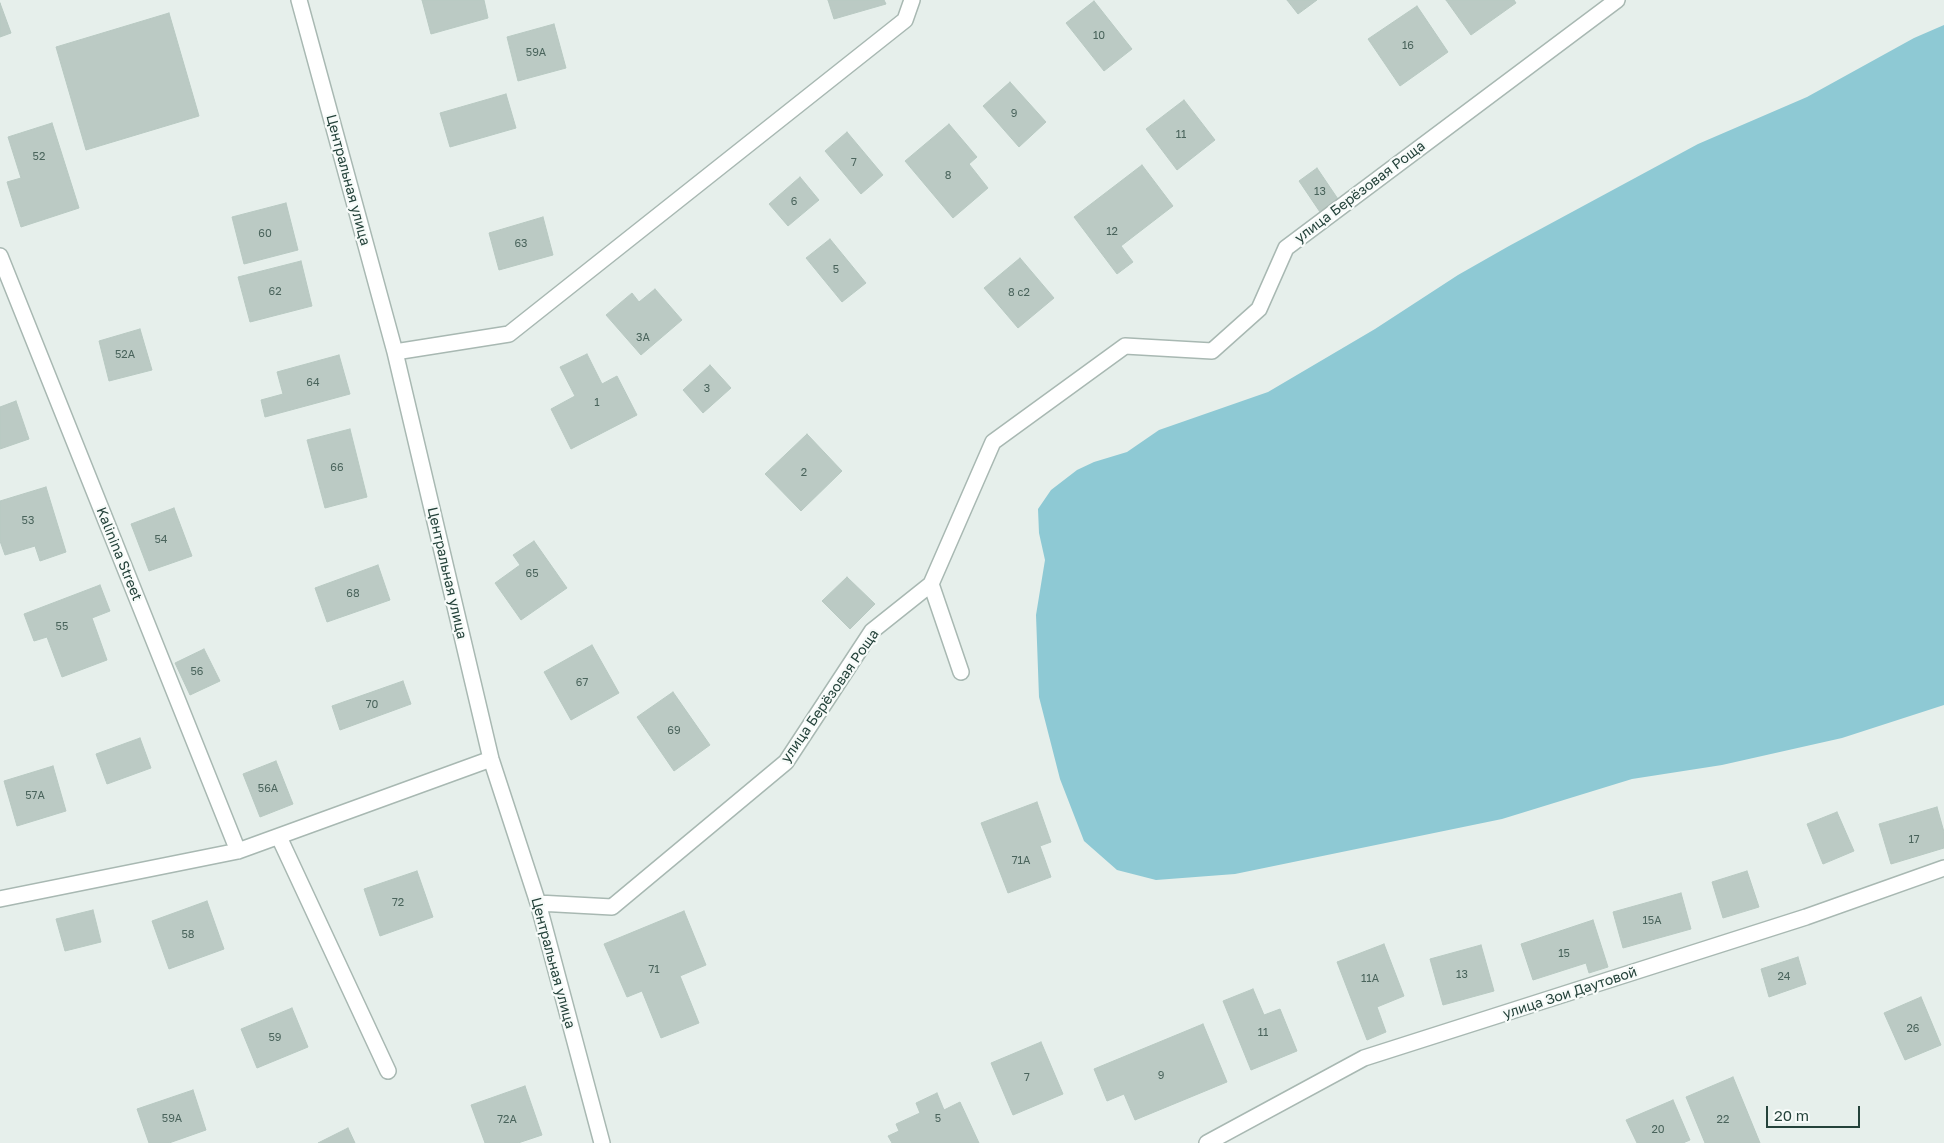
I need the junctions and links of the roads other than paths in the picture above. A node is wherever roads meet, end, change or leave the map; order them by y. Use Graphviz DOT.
graph roads {
  1 [pos="299,0"];
  2 [pos="912,0"];
  3 [pos="1617,0"];
  4 [pos="0,256"];
  5 [pos="394,352"];
  6 [pos="932,584"];
  7 [pos="961,672"];
  8 [pos="491,759"];
  9 [pos="279,838"];
  10 [pos="238,851"];
  11 [pos="1944,868"];
  12 [pos="0,899"];
  13 [pos="538,903"];
  14 [pos="388,1071"];
  15 [pos="602,1143"];
  16 [pos="1207,1143"];
  1 -- 5 [label="street, Центральная улица"];
  2 -- 5 [label="street"];
  3 -- 6 [label="street, улица Берёзовая Роща"];
  4 -- 10 [label="street, Kalinina Street"];
  5 -- 8 [label="street, Центральная улица"];
  6 -- 7 [label="street"];
  6 -- 13 [label="street, улица Берёзовая Роща"];
  8 -- 9 [label="street"];
  8 -- 13 [label="street, Центральная улица"];
  9 -- 10 [label="street"];
  9 -- 14 [label="street"];
  10 -- 12 [label="street"];
  11 -- 16 [label="street, улица Зои Даутовой"];
  13 -- 15 [label="street, Центральная улица"];
}
